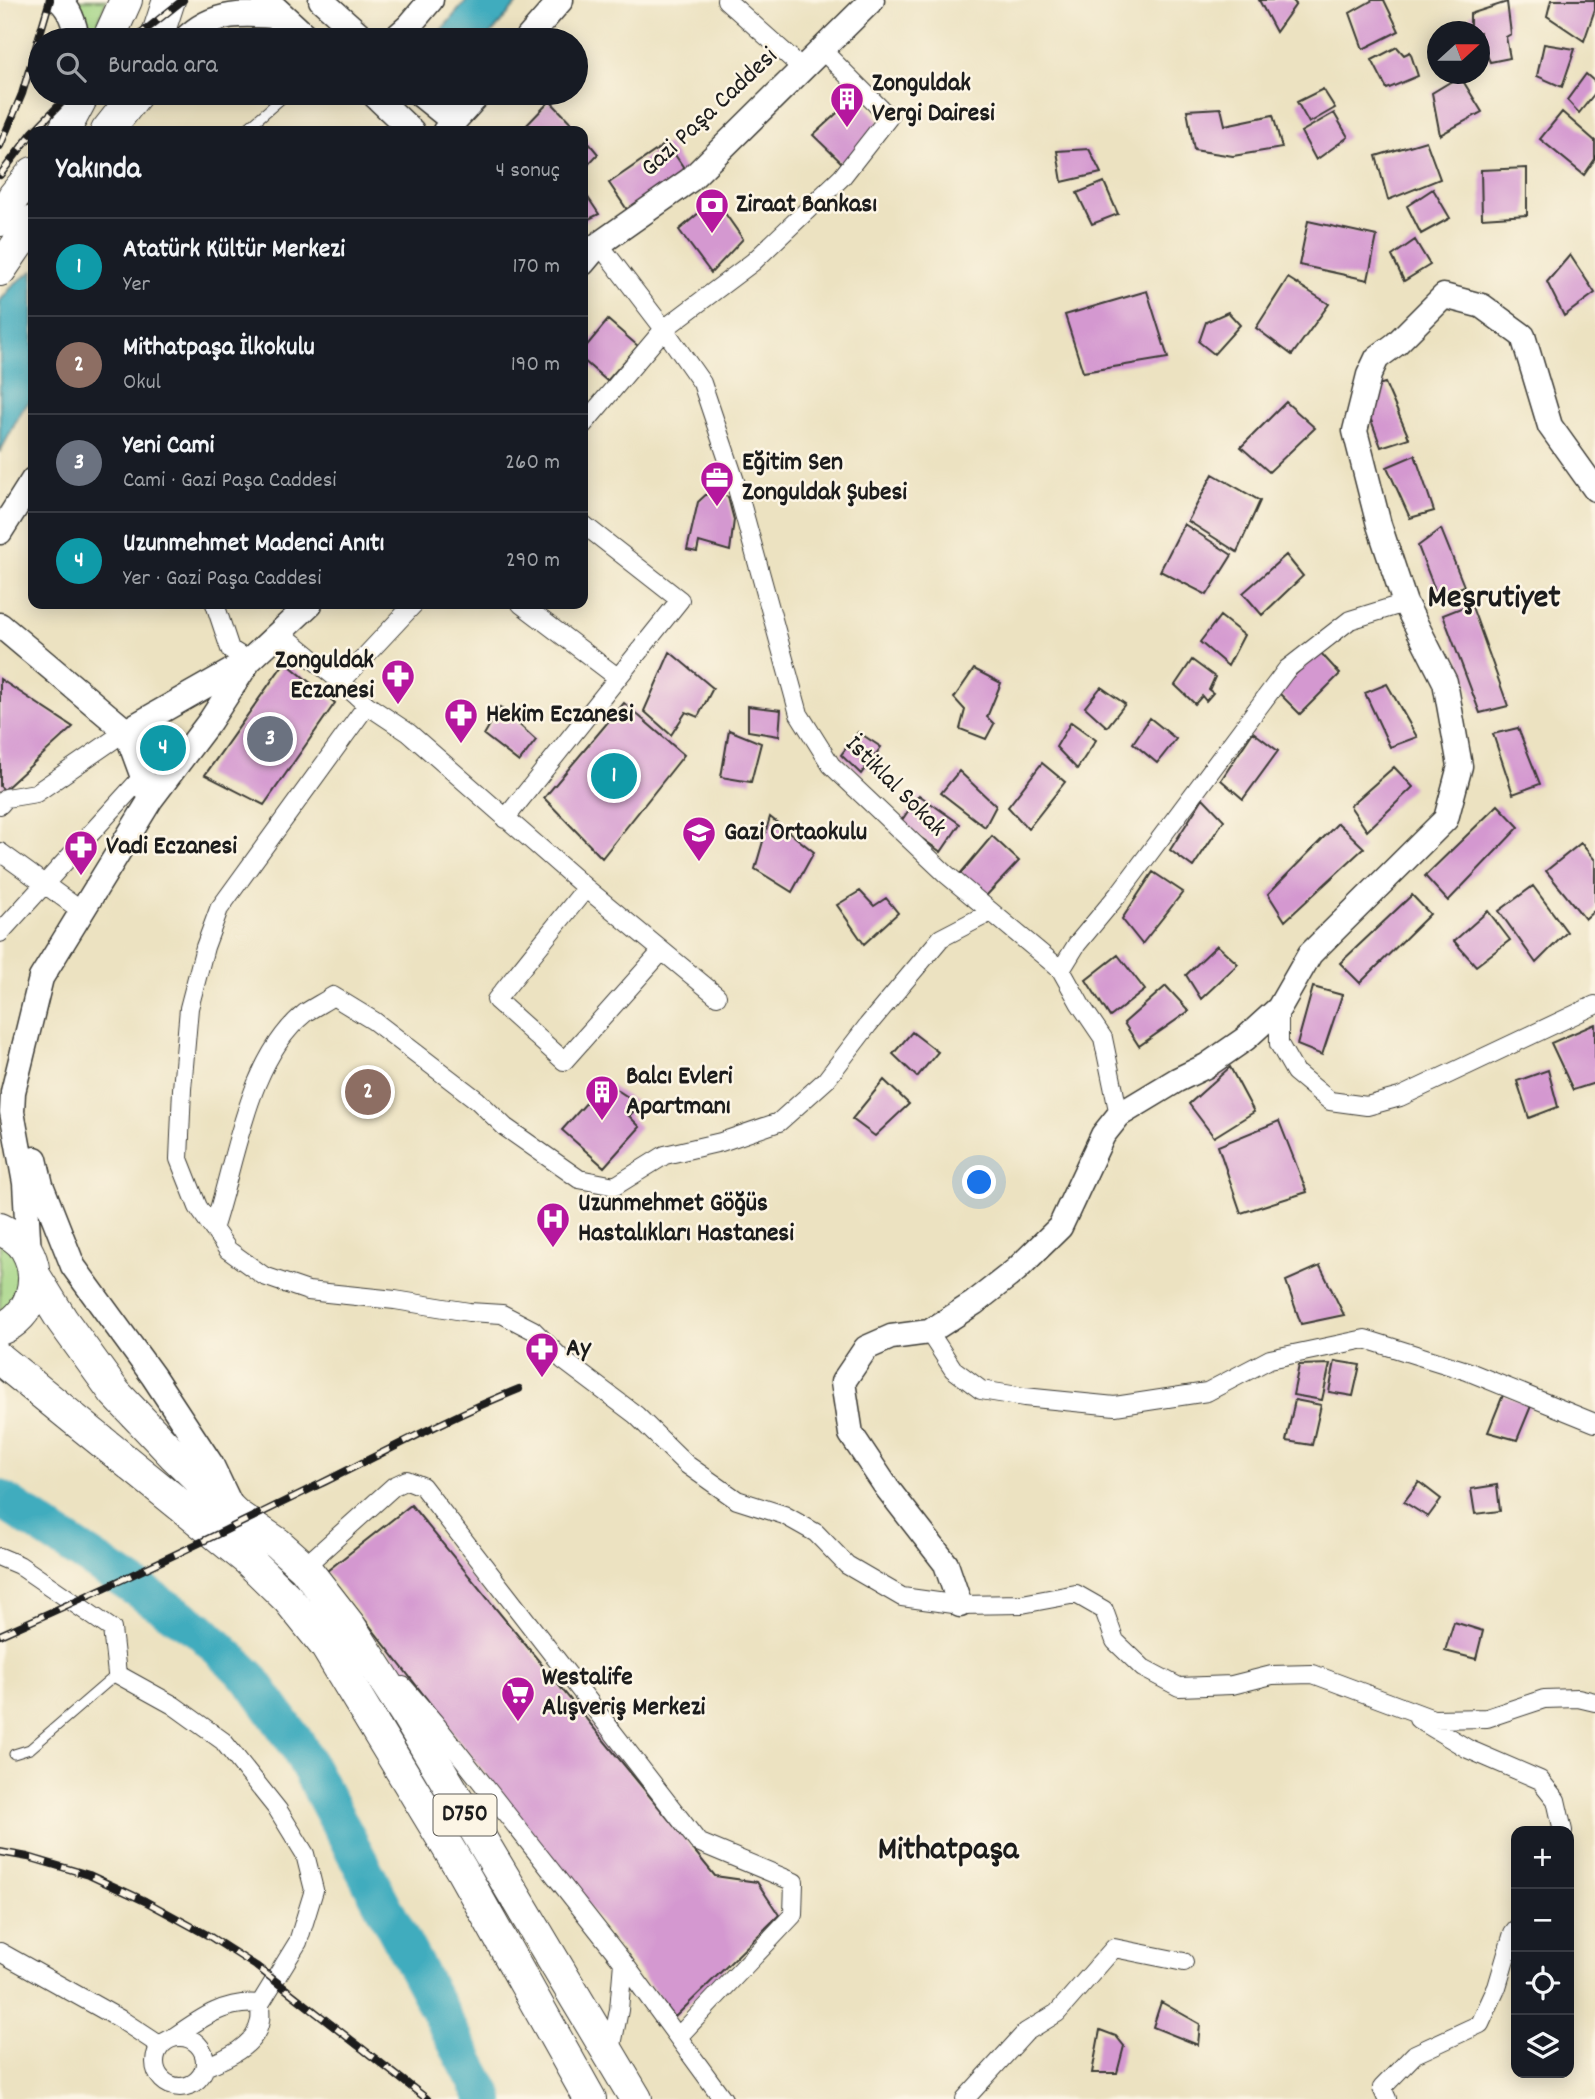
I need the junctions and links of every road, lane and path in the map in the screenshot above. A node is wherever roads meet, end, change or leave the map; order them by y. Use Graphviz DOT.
graph roads {
  1 [pos="58,0"];
  2 [pos="126,0"];
  3 [pos="169,0"];
  4 [pos="321,0"];
  5 [pos="431,0"];
  6 [pos="562,0"];
  7 [pos="726,0"];
  8 [pos="872,0"];
  9 [pos="275,8"];
  10 [pos="75,28"];
  11 [pos="113,28"];
  12 [pos="160,28"];
  13 [pos="201,28"];
  14 [pos="297,28"];
  15 [pos="352,28"];
  16 [pos="407,28"];
  17 [pos="537,28"];
  18 [pos="821,49"];
  19 [pos="802,68"];
  20 [pos="67,105"];
  21 [pos="78,105"];
  22 [pos="128,105"];
  23 [pos="274,105"];
  24 [pos="385,105"];
  25 [pos="429,105"];
  26 [pos="469,105"];
  27 [pos="63,126"];
  28 [pos="65,126"];
  29 [pos="111,126"];
  30 [pos="250,126"];
  31 [pos="407,126"];
  32 [pos="449,126"];
  33 [pos="451,126"];
  34 [pos="28,179"];
  35 [pos="0,220"];
  36 [pos="28,229"];
  37 [pos="591,246"];
  38 [pos="0,270"];
  39 [pos="664,329"];
  40 [pos="588,419"];
  41 [pos="28,488"];
  42 [pos="1595,489"];
  43 [pos="588,528"];
  44 [pos="0,531"];
  45 [pos="1405,603"];
  46 [pos="217,609"];
  47 [pos="305,609"];
  48 [pos="409,609"];
  49 [pos="528,609"];
  50 [pos="0,625"];
  51 [pos="281,633"];
  52 [pos="249,661"];
  53 [pos="617,677"];
  54 [pos="341,682"];
  55 [pos="367,705"];
  56 [pos="126,731"];
  57 [pos="147,787"];
  58 [pos="0,805"];
  59 [pos="505,819"];
  60 [pos="0,852"];
  61 [pos="44,883"];
  62 [pos="586,888"];
  63 [pos="83,912"];
  64 [pos="991,912"];
  65 [pos="0,933"];
  66 [pos="662,951"];
  67 [pos="1061,970"];
  68 [pos="717,996"];
  69 [pos="1595,1005"];
  70 [pos="1279,1008"];
  71 [pos="9,1065"];
  72 [pos="12,1112"];
  73 [pos="1119,1115"];
  74 [pos="0,1135"];
  75 [pos="0,1228"];
  76 [pos="213,1229"];
  77 [pos="32,1266"];
  78 [pos="0,1329"];
  79 [pos="929,1332"];
  80 [pos="0,1359"];
  81 [pos="1595,1423"];
  82 [pos="236,1515"];
  83 [pos="0,1557"];
  84 [pos="304,1567"];
  85 [pos="960,1605"];
  86 [pos="349,1625"];
  87 [pos="117,1674"];
  88 [pos="1595,1702"];
  89 [pos="1394,1704"];
  90 [pos="14,1754"];
  91 [pos="1562,1826"];
  92 [pos="1511,1940"];
  93 [pos="0,1952"];
  94 [pos="623,1962"];
  95 [pos="1184,1962"];
  96 [pos="260,2004"];
  97 [pos="678,2037"];
  98 [pos="168,2041"];
  99 [pos="610,2055"];
  100 [pos="205,2067"];
  101 [pos="174,2093"];
  102 [pos="590,2099"];
  103 [pos="636,2099"];
  104 [pos="723,2099"];
  105 [pos="965,2099"];
  106 [pos="1387,2099"];
  1 -- 10 [label="street"];
  2 -- 11 [label="highway"];
  3 -- 12 [label="highway"];
  4 -- 15 [label="street"];
  5 -- 16 [label="street"];
  6 -- 17 [label="street"];
  7 -- 19 [label="street"];
  8 -- 18 [label="street, Gazi Paşa Caddesi"];
  9 -- 13 [label="street"];
  9 -- 14 [label="street"];
  18 -- 19 [label="street, Gazi Paşa Caddesi"];
  18 -- 39 [label="street"];
  19 -- 37 [label="street, Gazi Paşa Caddesi"];
  20 -- 27 [label="street"];
  21 -- 28 [label="highway"];
  22 -- 29 [label="highway"];
  23 -- 30 [label="lane"];
  24 -- 31 [label="street"];
  25 -- 32 [label="street"];
  26 -- 33 [label="street"];
  34 -- 35 [label="highway"];
  36 -- 38 [label="highway"];
  37 -- 39 [label="street, İstiklal Sokak"];
  39 -- 40 [label="street"];
  39 -- 64 [label="street, İstiklal Sokak"];
  41 -- 44 [label="street"];
  42 -- 45 [label="street"];
  43 -- 53 [label="street"];
  45 -- 67 [label="street"];
  45 -- 70 [label="street"];
  46 -- 52 [label="street"];
  47 -- 51 [label="street"];
  48 -- 54 [label="street"];
  49 -- 53 [label="street"];
  50 -- 56 [label="street"];
  51 -- 52 [label="street"];
  51 -- 54 [label="street"];
  52 -- 56 [label="street"];
  52 -- 57 [label="street"];
  53 -- 59 [label="street"];
  54 -- 55 [label="street"];
  55 -- 59 [label="street"];
  55 -- 76 [label="street"];
  56 -- 57 [label="street"];
  56 -- 58 [label="street"];
  57 -- 61 [label="street"];
  57 -- 63 [label="street"];
  59 -- 62 [label="street"];
  60 -- 61 [label="street"];
  61 -- 63 [label="street"];
  61 -- 65 [label="street"];
  62 -- 66 [label="street"];
  62 -- 66 [label="street"];
  63 -- 71 [label="street"];
  64 -- 67 [label="street, İstiklal Sokak"];
  64 -- 76 [label="street"];
  66 -- 68 [label="street"];
  67 -- 73 [label="street, İstiklal Sokak"];
  69 -- 70 [label="street"];
  70 -- 73 [label="street"];
  71 -- 72 [label="street"];
  71 -- 82 [label="street"];
  72 -- 74 [label="street"];
  72 -- 77 [label="street"];
  73 -- 79 [label="street"];
  75 -- 77 [label="highway, D750"];
  76 -- 85 [label="street"];
  77 -- 78 [label="highway"];
  77 -- 82 [label="highway, D750"];
  79 -- 81 [label="street"];
  79 -- 85 [label="street"];
  80 -- 102 [label="highway, D750"];
  82 -- 84 [label="highway, D750"];
  83 -- 87 [label="street"];
  84 -- 86 [label="highway, D750"];
  84 -- 97 [label="street"];
  85 -- 89 [label="street"];
  86 -- 94 [label="street"];
  86 -- 99 [label="highway, D750"];
  87 -- 90 [label="lane"];
  87 -- 96 [label="street"];
  88 -- 89 [label="street"];
  89 -- 91 [label="street"];
  92 -- 106 [label="street"];
  93 -- 98 [label="street"];
  94 -- 97 [label="street"];
  94 -- 99 [label="street"];
  95 -- 105 [label="street"];
  96 -- 98 [label="street"];
  96 -- 100 [label="street"];
  97 -- 104 [label="street"];
  98 -- 100 [label="street"];
  98 -- 101 [label="street"];
  99 -- 103 [label="highway, D750"];
  100 -- 101 [label="street"];
}
